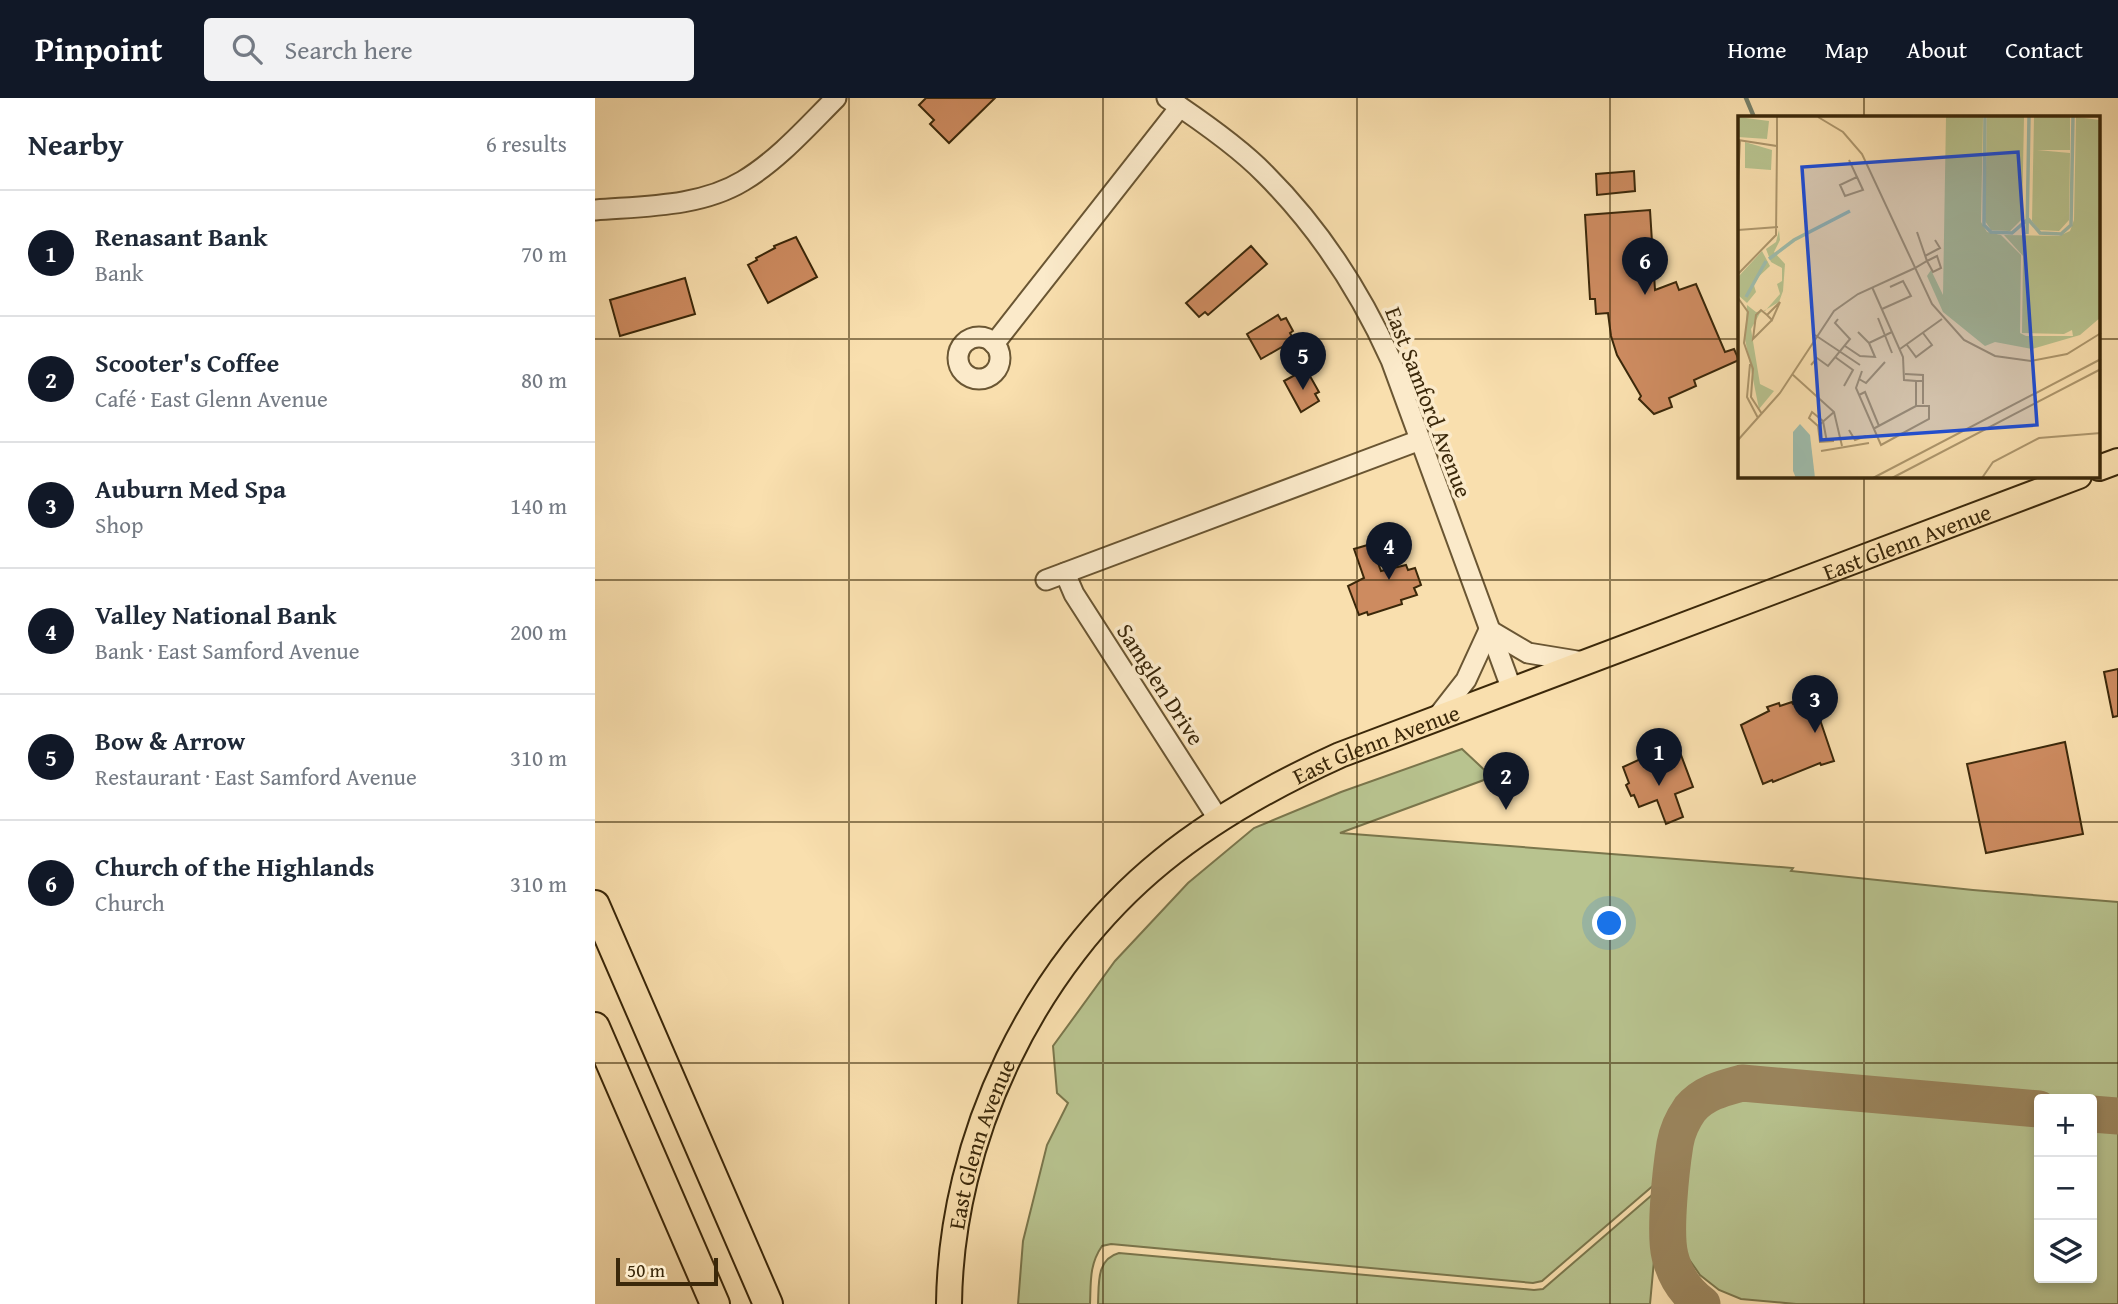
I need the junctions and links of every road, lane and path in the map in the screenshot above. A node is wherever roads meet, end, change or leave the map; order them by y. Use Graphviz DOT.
graph roads {
  1 [pos="836,98"];
  2 [pos="1173,102"];
  3 [pos="595,210"];
  4 [pos="994,344"];
  5 [pos="1420,440"];
  6 [pos="2118,461"];
  7 [pos="2101,467"];
  8 [pos="2074,478"];
  9 [pos="1489,630"];
  10 [pos="1587,663"];
  11 [pos="1512,690"];
  12 [pos="1434,721"];
  13 [pos="1219,820"];
  14 [pos="595,905"];
  15 [pos="595,1027"];
  16 [pos="715,1304"];
  17 [pos="768,1304"];
  18 [pos="949,1304"];
  1 -- 3 [label="street"];
  2 -- 4 [label="street"];
  2 -- 5 [label="street, East Samford Avenue"];
  5 -- 9 [label="street, East Samford Avenue"];
  5 -- 13 [label="street, Samglen Drive"];
  6 -- 7 [label="main road"];
  8 -- 10 [label="main road, East Glenn Avenue"];
  9 -- 10 [label="street"];
  9 -- 11 [label="street, East Samford Avenue"];
  9 -- 12 [label="street"];
  10 -- 11 [label="main road, East Glenn Avenue"];
  11 -- 12 [label="main road, East Glenn Avenue"];
  12 -- 13 [label="main road, East Glenn Avenue"];
  13 -- 18 [label="main road, East Glenn Avenue"];
  14 -- 17 [label="highway"];
  15 -- 16 [label="highway"];
}
